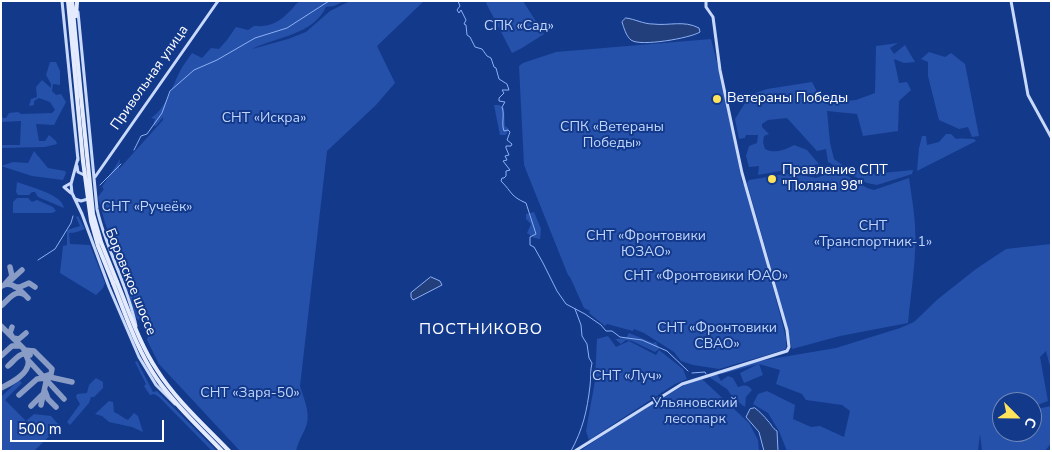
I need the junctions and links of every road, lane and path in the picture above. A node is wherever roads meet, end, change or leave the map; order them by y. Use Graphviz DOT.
graph roads {
  1 [pos="62,1"];
  2 [pos="68,1"];
  3 [pos="72,1"];
  4 [pos="218,1"];
  5 [pos="706,1"];
  6 [pos="1011,1"];
  7 [pos="77,2"];
  8 [pos="76,31"];
  9 [pos="79,96"];
  10 [pos="1051,137"];
  11 [pos="78,158"];
  12 [pos="92,167"];
  13 [pos="100,167"];
  14 [pos="86,175"];
  15 [pos="93,176"];
  16 [pos="72,182"];
  17 [pos="94,183"];
  18 [pos="95,192"];
  19 [pos="72,194"];
  20 [pos="74,199"];
  21 [pos="84,201"];
  22 [pos="81,213"];
  23 [pos="115,283"];
  24 [pos="136,329"];
  25 [pos="180,406"];
  26 [pos="222,451"];
  27 [pos="229,451"];
  28 [pos="575,451"];
  1 -- 11 [label="street"];
  2 -- 9 [label="main road, Боровское шоссе"];
  3 -- 8 [label="main road, Боровское шоссе"];
  4 -- 13 [label="street, Привольная улица"];
  5 -- 28 [label="street"];
  6 -- 10 [label="street"];
  7 -- 8 [label="main road"];
  7 -- 12 [label="street"];
  8 -- 9 [label="main road, Боровское шоссе"];
  9 -- 23 [label="main road, Боровское шоссе, bridge"];
  11 -- 14 [label="street"];
  11 -- 16 [label="street"];
  12 -- 13 [label="street"];
  12 -- 15 [label="street"];
  13 -- 15 [label="street"];
  13 -- 17 [label="street"];
  14 -- 15 [label="street"];
  14 -- 16 [label="street"];
  15 -- 17 [label="street"];
  16 -- 19 [label="street"];
  16 -- 19 [label="street"];
  17 -- 18 [label="street"];
  18 -- 21 [label="street"];
  18 -- 24 [label="street"];
  19 -- 20 [label="street"];
  20 -- 21 [label="street"];
  20 -- 22 [label="street"];
  21 -- 22 [label="street"];
  22 -- 25 [label="street"];
  23 -- 24 [label="main road, Боровское шоссе"];
  23 -- 25 [label="main road, Боровское шоссе"];
  24 -- 27 [label="main road, Боровское шоссе"];
  25 -- 26 [label="main road, Боровское шоссе"];
}
